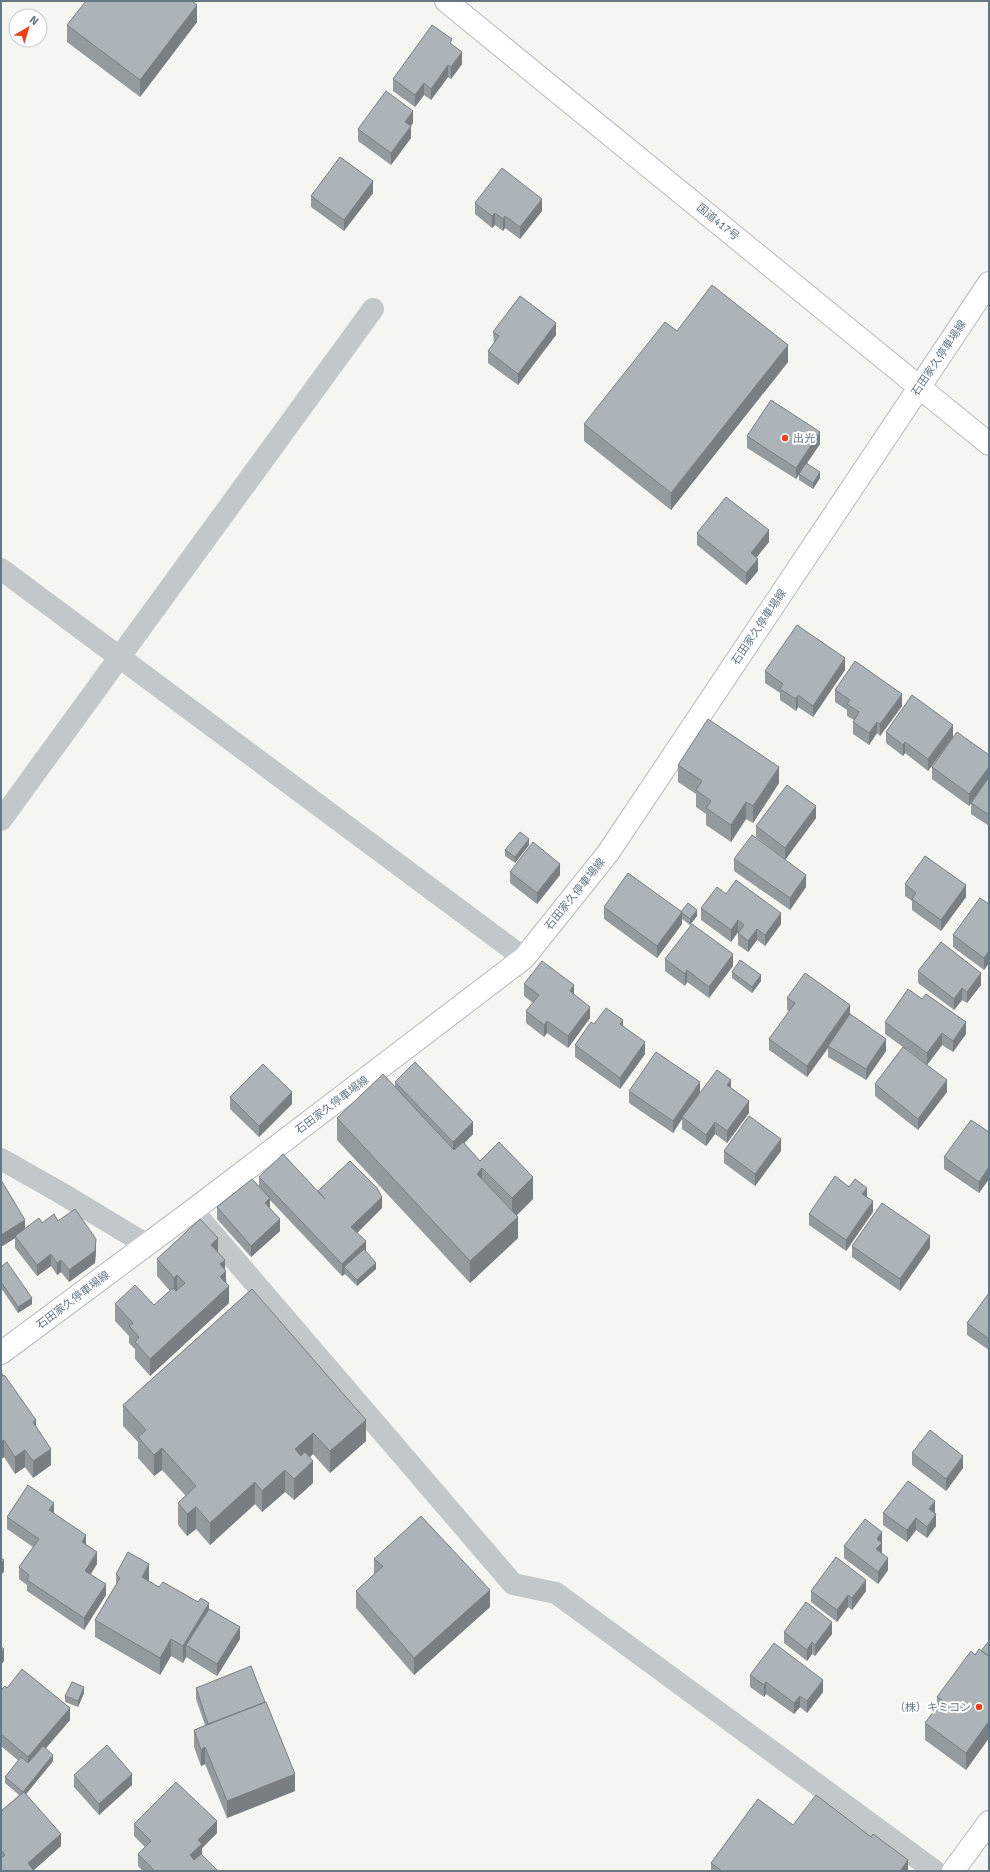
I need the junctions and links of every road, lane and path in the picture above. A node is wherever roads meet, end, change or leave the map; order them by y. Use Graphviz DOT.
graph roads {
  1 [pos="446,1"];
  2 [pos="989,283"];
  3 [pos="374,309"];
  4 [pos="920,387"];
  5 [pos="989,444"];
  6 [pos="1,569"];
  7 [pos="120,657"];
  8 [pos="1,820"];
  9 [pos="524,958"];
  10 [pos="1,1159"];
  11 [pos="192,1211"];
  12 [pos="147,1245"];
  13 [pos="1,1353"];
  14 [pos="989,1822"];
  15 [pos="935,1871"];
  16 [pos="953,1871"];
  1 -- 4 [label="main road, 国道417号"];
  2 -- 4 [label="main road, 石田家久停車場線"];
  3 -- 7 [label="street"];
  4 -- 5 [label="main road, 国道417号"];
  4 -- 9 [label="main road, 石田家久停車場線"];
  6 -- 7 [label="street"];
  7 -- 8 [label="street"];
  7 -- 9 [label="street"];
  9 -- 11 [label="main road, 石田家久停車場線"];
  10 -- 12 [label="street"];
  11 -- 12 [label="main road, 石田家久停車場線"];
  11 -- 15 [label="street"];
  12 -- 13 [label="main road, 石田家久停車場線"];
  14 -- 16 [label="main road"];
}
